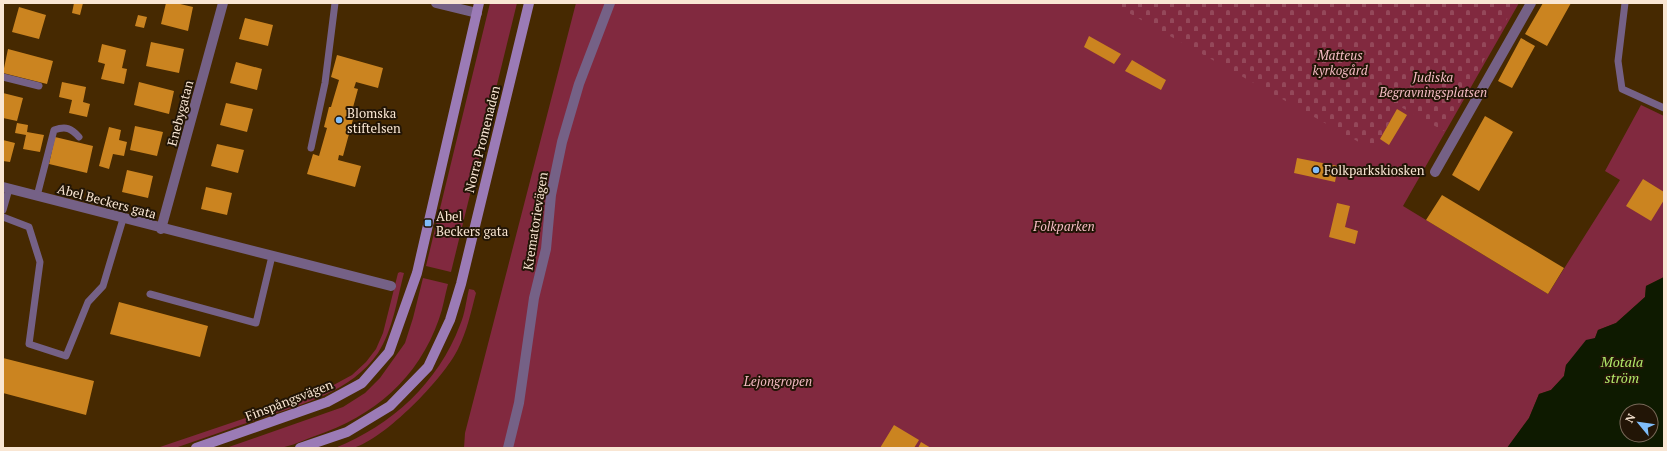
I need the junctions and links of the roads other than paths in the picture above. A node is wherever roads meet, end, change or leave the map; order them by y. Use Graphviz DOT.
graph roads {
  1 [pos="223,3"];
  2 [pos="335,3"];
  3 [pos="436,3"];
  4 [pos="529,3"];
  5 [pos="610,3"];
  6 [pos="1530,3"];
  7 [pos="1626,3"];
  8 [pos="478,8"];
  9 [pos="3,77"];
  10 [pos="39,86"];
  11 [pos="1664,108"];
  12 [pos="79,137"];
  13 [pos="311,148"];
  14 [pos="1435,172"];
  15 [pos="6,188"];
  16 [pos="37,196"];
  17 [pos="3,210"];
  18 [pos="3,217"];
  19 [pos="122,219"];
  20 [pos="161,229"];
  21 [pos="272,256"];
  22 [pos="391,286"];
  23 [pos="150,294"];
  24 [pos="196,448"];
  25 [pos="300,448"];
  26 [pos="508,448"];
  1 -- 20 [label="street, Enebygatan"];
  2 -- 13 [label="lane"];
  3 -- 8 [label="street"];
  4 -- 25 [label="main road, Norra Promenaden"];
  5 -- 26 [label="street, Krematorievägen"];
  6 -- 14 [label="street"];
  7 -- 11 [label="lane"];
  8 -- 24 [label="main road, Finspångsvägen"];
  9 -- 10 [label="lane"];
  12 -- 16 [label="lane"];
  15 -- 16 [label="street, Abel Beckers gata"];
  15 -- 17 [label="lane"];
  16 -- 19 [label="street, Abel Beckers gata"];
  18 -- 19 [label="lane"];
  19 -- 20 [label="street, Abel Beckers gata"];
  20 -- 21 [label="street, Abel Beckers gata"];
  21 -- 22 [label="street, Abel Beckers gata"];
  21 -- 23 [label="lane"];
}
